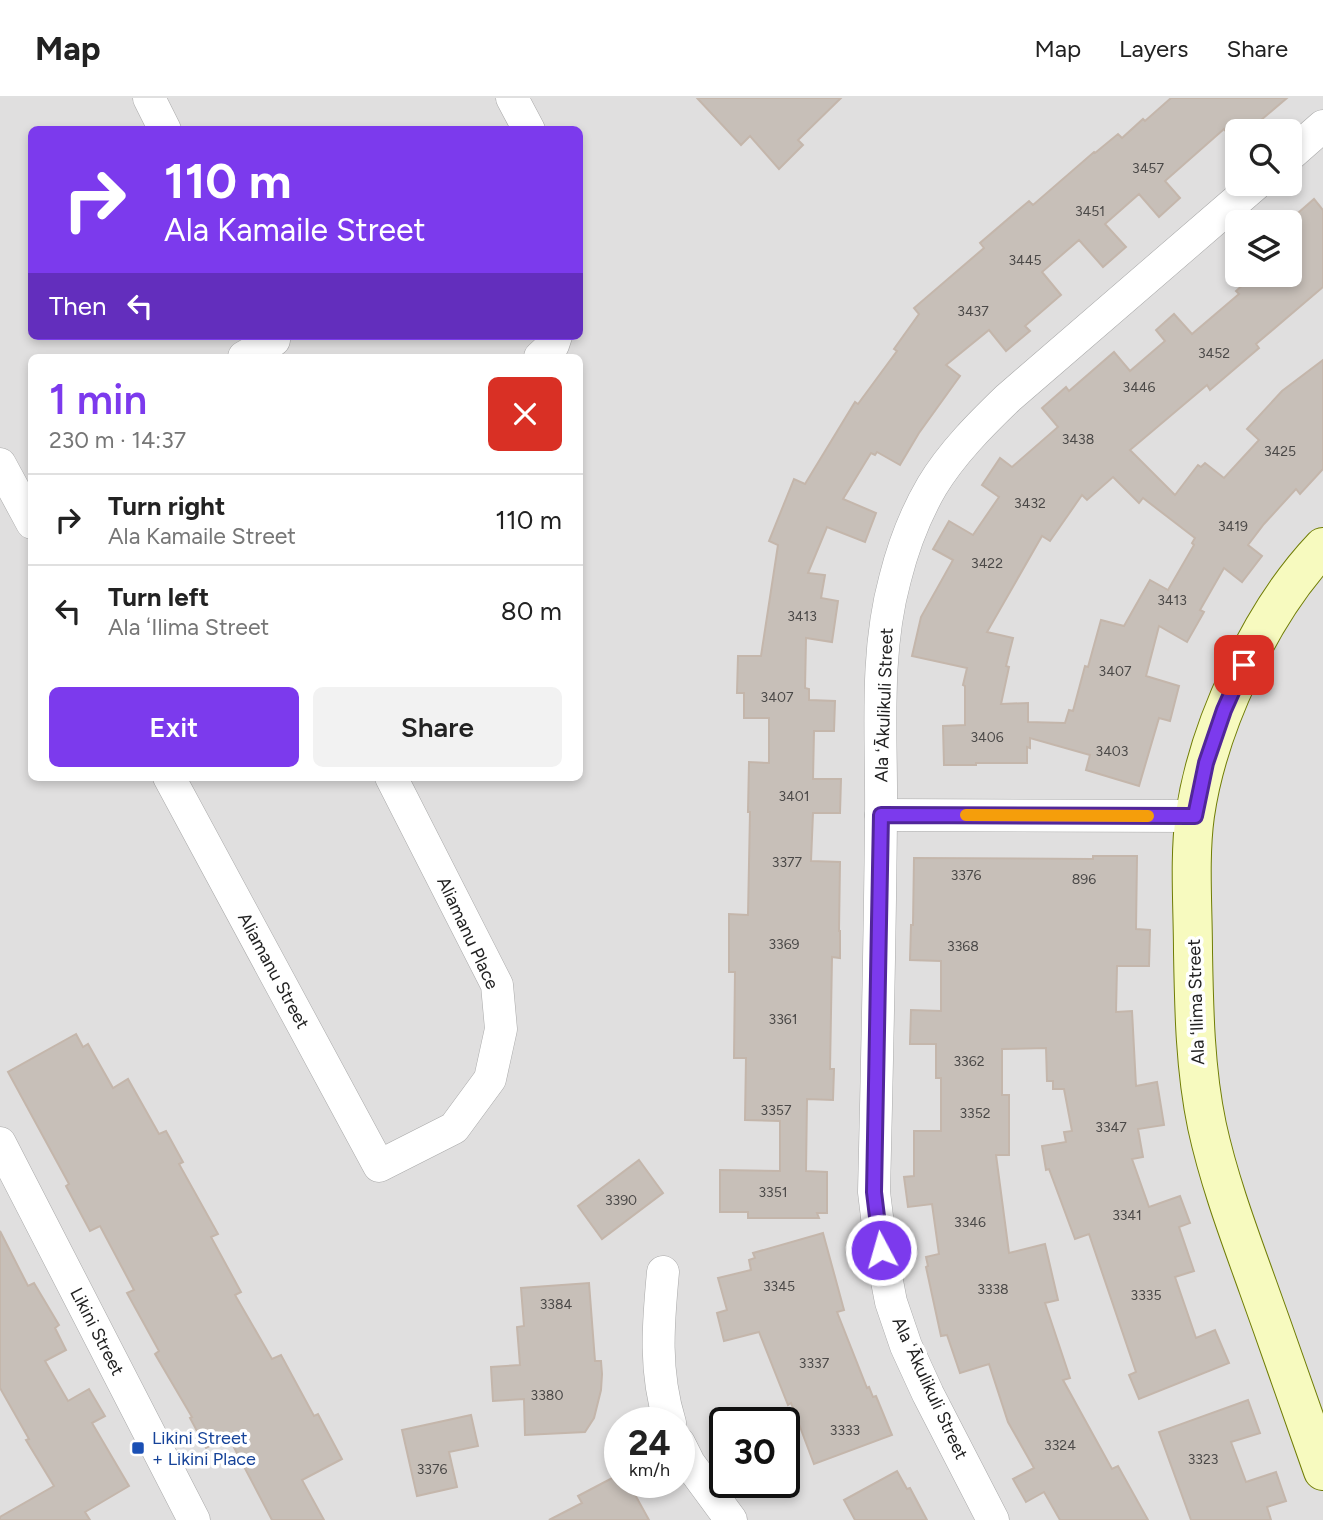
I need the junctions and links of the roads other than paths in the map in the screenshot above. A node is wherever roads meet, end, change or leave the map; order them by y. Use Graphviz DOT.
graph roads {
  1 [pos="149,98"];
  2 [pos="512,98"];
  3 [pos="163,126"];
  4 [pos="526,126"];
  5 [pos="1323,126"];
  6 [pos="1302,144"];
  7 [pos="1242,196"];
  8 [pos="555,340"];
  9 [pos="281,344"];
  10 [pos="253,354"];
  11 [pos="544,354"];
  12 [pos="11,478"];
  13 [pos="28,514"];
  14 [pos="1323,547"];
  15 [pos="171,781"];
  16 [pos="393,781"];
  17 [pos="881,815"];
  18 [pos="1195,816"];
  19 [pos="0,1143"];
  20 [pos="379,1167"];
  21 [pos="663,1272"];
  22 [pos="666,1407"];
  23 [pos="695,1470"];
  24 [pos="1323,1471"];
  25 [pos="194,1520"];
  26 [pos="731,1520"];
  27 [pos="993,1520"];
  1 -- 3 [label="street"];
  2 -- 4 [label="street"];
  5 -- 6 [label="street"];
  7 -- 17 [label="street, Ala ʻĀkulikuli Street"];
  8 -- 11 [label="street"];
  9 -- 10 [label="street"];
  12 -- 13 [label="street"];
  14 -- 18 [label="street, Ala ʻIlima Street"];
  15 -- 20 [label="street, Aliamanu Street"];
  16 -- 20 [label="street, Aliamanu Place"];
  17 -- 18 [label="street"];
  17 -- 27 [label="street, Ala ʻĀkulikuli Street"];
  18 -- 24 [label="street, Ala ʻIlima Street"];
  19 -- 25 [label="street, Likini Street"];
  21 -- 22 [label="street"];
  23 -- 26 [label="street"];
}
